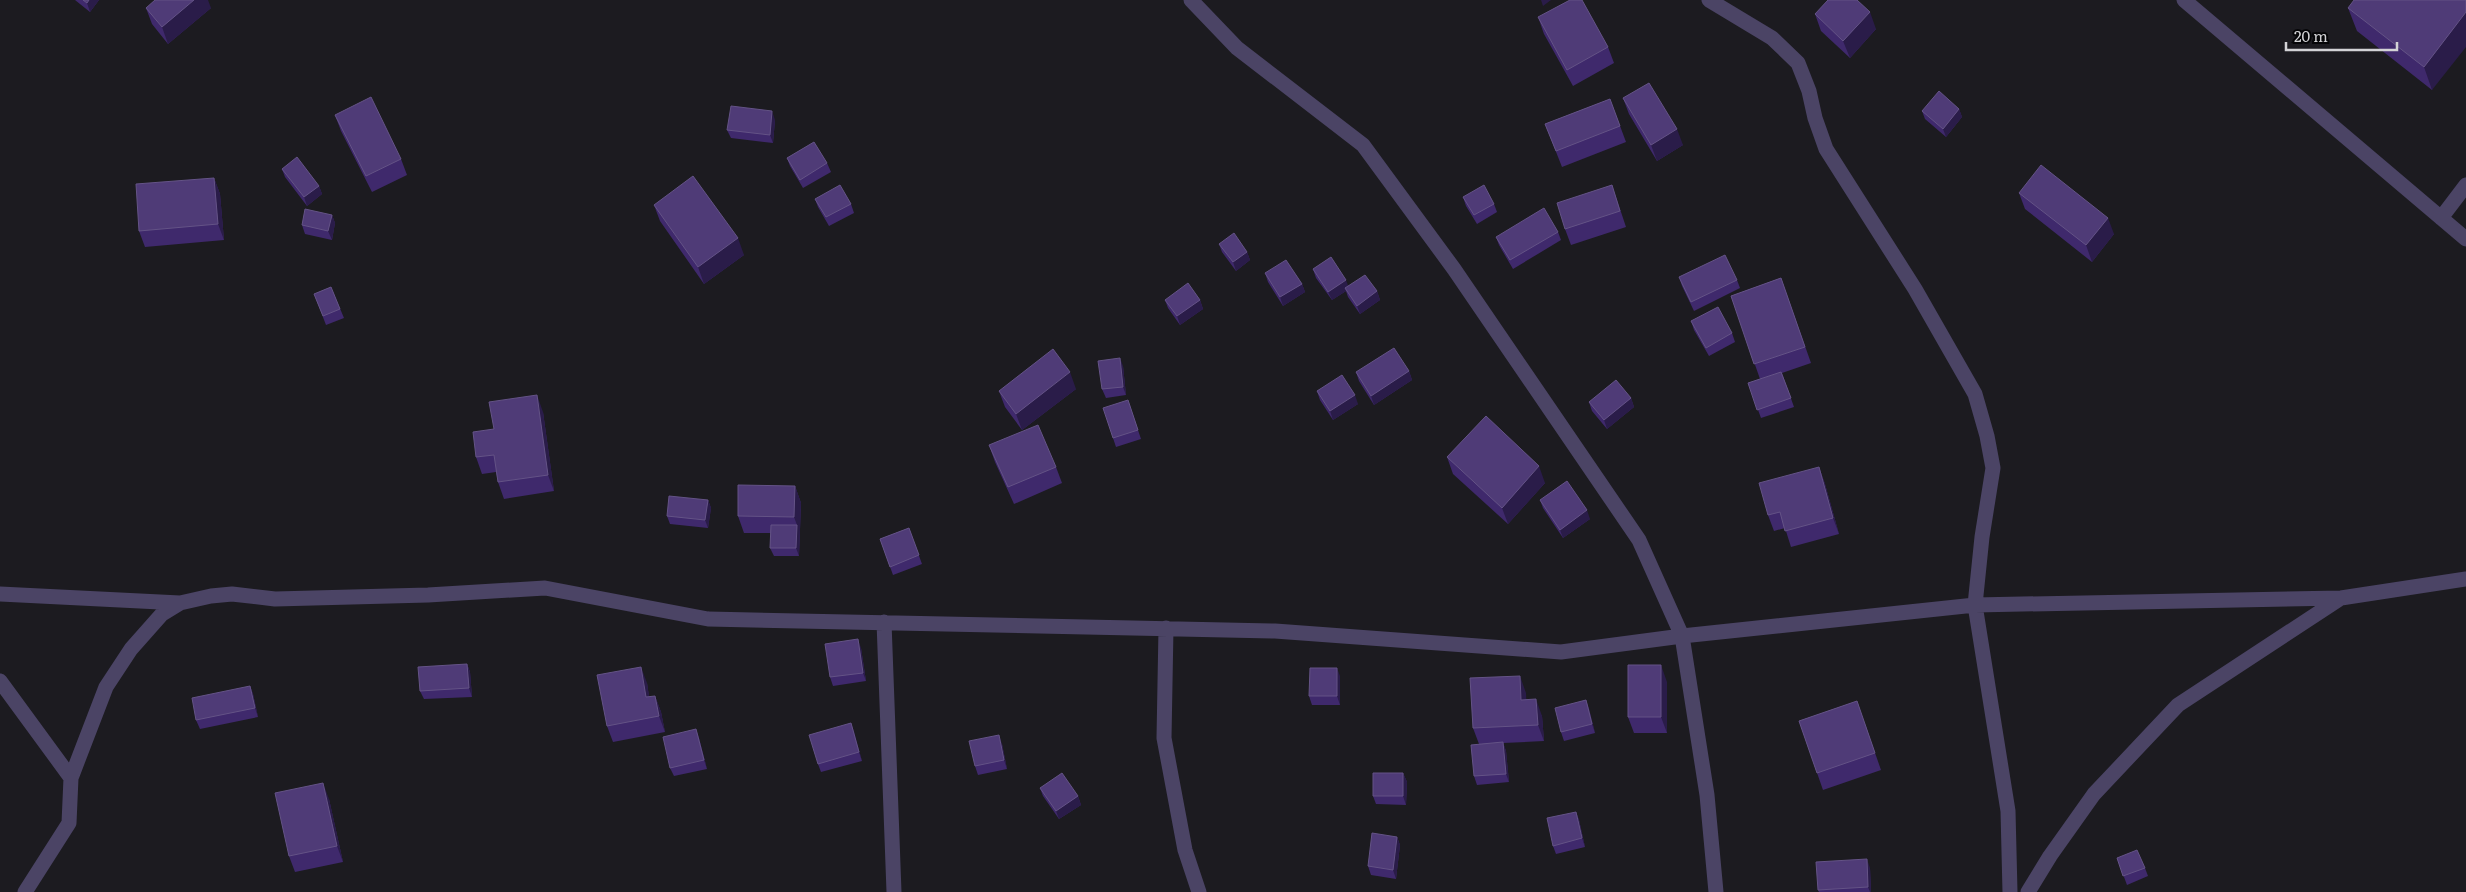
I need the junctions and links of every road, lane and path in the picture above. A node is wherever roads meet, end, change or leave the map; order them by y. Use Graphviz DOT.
graph roads {
  1 [pos="1191,0"];
  2 [pos="1709,0"];
  3 [pos="2184,0"];
  4 [pos="2466,185"];
  5 [pos="2441,218"];
  6 [pos="2466,239"];
  7 [pos="2466,580"];
  8 [pos="0,594"];
  9 [pos="2341,598"];
  10 [pos="180,603"];
  11 [pos="1975,605"];
  12 [pos="884,622"];
  13 [pos="1166,628"];
  14 [pos="1682,636"];
  15 [pos="0,681"];
  16 [pos="72,778"];
  17 [pos="25,892"];
  18 [pos="894,892"];
  19 [pos="1199,892"];
  20 [pos="1716,892"];
  21 [pos="2010,892"];
  22 [pos="2028,892"];
  1 -- 14 [label="street"];
  2 -- 11 [label="street"];
  3 -- 5 [label="street"];
  4 -- 5 [label="street"];
  5 -- 6 [label="street"];
  7 -- 9 [label="street"];
  8 -- 10 [label="street"];
  9 -- 11 [label="street"];
  9 -- 22 [label="street"];
  10 -- 12 [label="street"];
  10 -- 16 [label="street"];
  11 -- 14 [label="street"];
  11 -- 21 [label="street"];
  12 -- 13 [label="street"];
  12 -- 18 [label="street"];
  13 -- 14 [label="street"];
  13 -- 19 [label="street"];
  14 -- 20 [label="street"];
  15 -- 16 [label="street"];
  16 -- 17 [label="street"];
}
